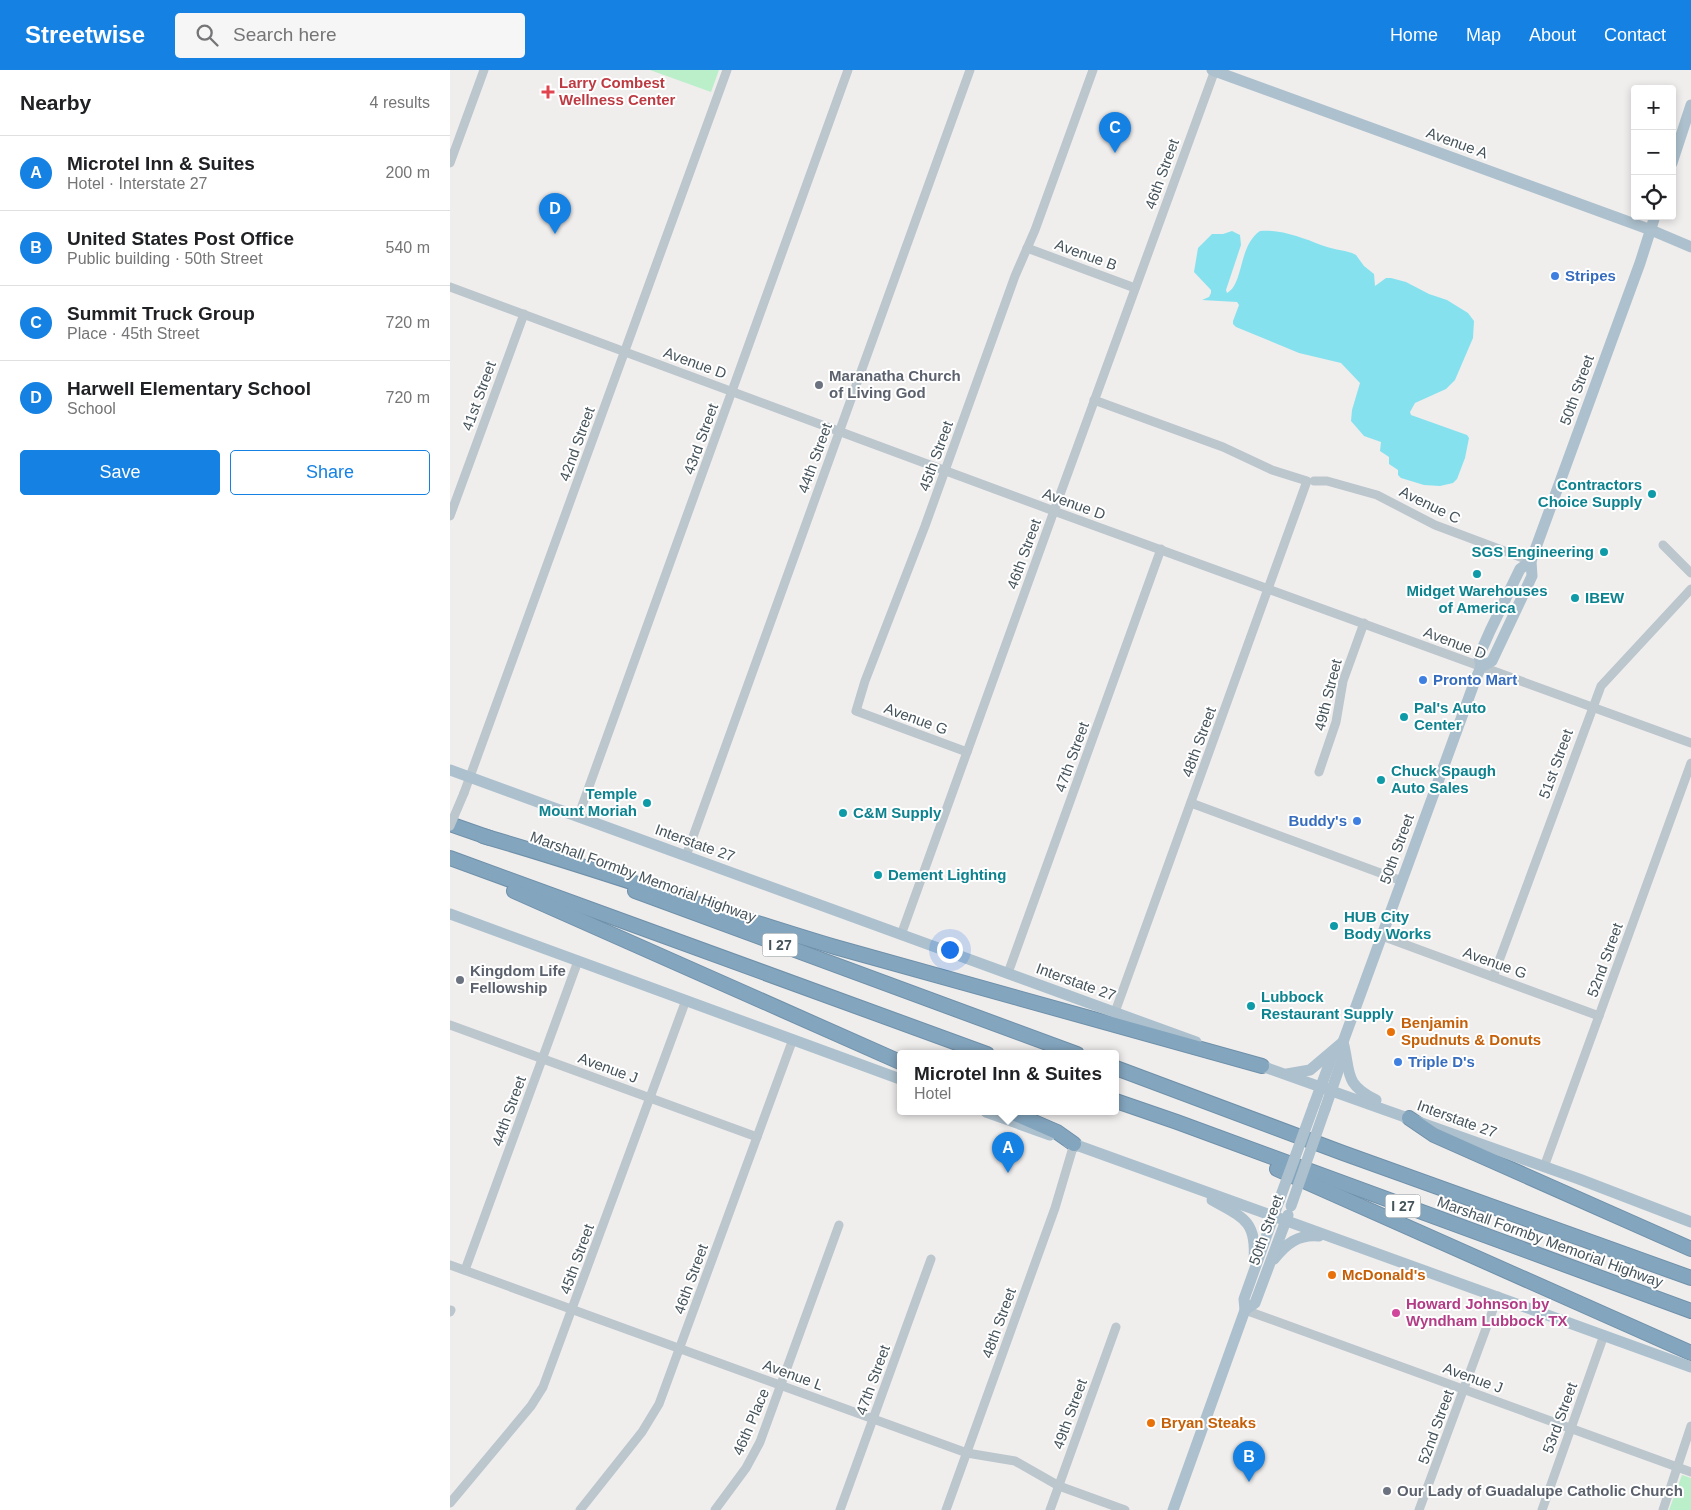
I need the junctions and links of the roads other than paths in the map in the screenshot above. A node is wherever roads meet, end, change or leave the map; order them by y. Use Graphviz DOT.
graph roads {
  1 [pos="484,70"];
  2 [pos="727,70"];
  3 [pos="848,70"];
  4 [pos="970,70"];
  5 [pos="1093,70"];
  6 [pos="1214,70"];
  7 [pos="1691,105"];
  8 [pos="1676,151"];
  9 [pos="450,163"];
  10 [pos="1654,220"];
  11 [pos="1651,230"];
  12 [pos="1691,247"];
  13 [pos="1027,248"];
  14 [pos="450,287"];
  15 [pos="1135,288"];
  16 [pos="524,314"];
  17 [pos="625,352"];
  18 [pos="733,392"];
  19 [pos="1094,400"];
  20 [pos="840,431"];
  21 [pos="945,471"];
  22 [pos="1310,481"];
  23 [pos="1054,511"];
  24 [pos="450,516"];
  25 [pos="1662,545"];
  26 [pos="1161,549"];
  27 [pos="1532,561"];
  28 [pos="1691,573"];
  29 [pos="1269,589"];
  30 [pos="1691,589"];
  31 [pos="1364,623"];
  32 [pos="1481,668"];
  33 [pos="1592,707"];
  34 [pos="856,711"];
  35 [pos="1691,743"];
  36 [pos="967,752"];
  37 [pos="1691,763"];
  38 [pos="450,770"];
  39 [pos="1319,772"];
  40 [pos="470,777"];
  41 [pos="1191,803"];
  42 [pos="578,817"];
  43 [pos="450,825"];
  44 [pos="483,836"];
  45 [pos="686,856"];
  46 [pos="450,858"];
  47 [pos="470,866"];
  48 [pos="1402,881"];
  49 [pos="450,914"];
  50 [pos="902,935"];
  51 [pos="1382,936"];
  52 [pos="578,961"];
  53 [pos="1008,973"];
  54 [pos="1493,977"];
  55 [pos="686,1000"];
  56 [pos="1115,1012"];
  57 [pos="1599,1016"];
  58 [pos="450,1025"];
  59 [pos="793,1039"];
  60 [pos="1342,1047"];
  61 [pos="976,1050"];
  62 [pos="1066,1050"];
  63 [pos="542,1058"];
  64 [pos="897,1061"];
  65 [pos="1262,1066"];
  66 [pos="1119,1069"];
  67 [pos="1286,1074"];
  68 [pos="897,1078"];
  69 [pos="1320,1087"];
  70 [pos="1332,1091"];
  71 [pos="650,1098"];
  72 [pos="1119,1102"];
  73 [pos="994,1115"];
  74 [pos="1018,1115"];
  75 [pos="1404,1116"];
  76 [pos="1176,1122"];
  77 [pos="757,1137"];
  78 [pos="1074,1144"];
  79 [pos="1544,1167"];
  80 [pos="1184,1184"];
  81 [pos="1273,1216"];
  82 [pos="1286,1221"];
  83 [pos="1691,1222"];
  84 [pos="839,1225"];
  85 [pos="1336,1238"];
  86 [pos="1691,1249"];
  87 [pos="931,1259"];
  88 [pos="450,1265"];
  89 [pos="1270,1265"];
  90 [pos="465,1270"];
  91 [pos="1251,1278"];
  92 [pos="1691,1278"];
  93 [pos="1498,1296"];
  94 [pos="573,1309"];
  95 [pos="1245,1310"];
  96 [pos="1691,1311"];
  97 [pos="1116,1327"];
  98 [pos="1604,1335"];
  99 [pos="680,1348"];
  100 [pos="1691,1354"];
  101 [pos="1691,1367"];
  102 [pos="781,1385"];
  103 [pos="1464,1390"];
  104 [pos="873,1419"];
  105 [pos="1691,1426"];
  106 [pos="1571,1428"];
  107 [pos="967,1453"];
  108 [pos="1677,1467"];
  109 [pos="1691,1472"];
  110 [pos="1058,1486"];
  111 [pos="450,1503"];
  112 [pos="580,1510"];
  113 [pos="715,1510"];
  114 [pos="840,1510"];
  115 [pos="946,1510"];
  116 [pos="1050,1510"];
  117 [pos="1125,1510"];
  118 [pos="1173,1510"];
  119 [pos="1420,1510"];
  120 [pos="1542,1510"];
  121 [pos="1663,1510"];
  1 -- 9 [label="street"];
  2 -- 17 [label="street, 42nd Street"];
  3 -- 18 [label="street, 43rd Street"];
  4 -- 20 [label="street, 44th Street"];
  5 -- 13 [label="street, 45th Street"];
  6 -- 11 [label="main road, Avenue A"];
  6 -- 15 [label="street, 46th Street"];
  7 -- 8 [label="main road"];
  10 -- 11 [label="main road, 50th Street"];
  11 -- 12 [label="main road, Avenue A"];
  11 -- 27 [label="main road, 50th Street"];
  13 -- 15 [label="street, Avenue B"];
  13 -- 21 [label="street, 45th Street"];
  14 -- 16 [label="street, Avenue D"];
  15 -- 19 [label="street, 46th Street"];
  16 -- 17 [label="street, Avenue D"];
  16 -- 24 [label="street, 41st Street"];
  17 -- 18 [label="street, Avenue D"];
  17 -- 40 [label="street, 42nd Street"];
  18 -- 20 [label="street, Avenue D"];
  18 -- 42 [label="street, 43rd Street"];
  19 -- 22 [label="street, Avenue C"];
  19 -- 23 [label="street, 46th Street"];
  20 -- 21 [label="street, Avenue D"];
  20 -- 45 [label="street, 44th Street"];
  21 -- 23 [label="street, Avenue D"];
  21 -- 34 [label="street, 45th Street"];
  22 -- 27 [label="street, Avenue C"];
  22 -- 29 [label="street, 48th Street"];
  23 -- 26 [label="street, Avenue D"];
  23 -- 36 [label="street, 46th Street"];
  25 -- 28 [label="street"];
  26 -- 29 [label="street, Avenue D"];
  26 -- 53 [label="street, 47th Street"];
  27 -- 32 [label="main road, 50th Street"];
  29 -- 31 [label="street, Avenue D"];
  29 -- 41 [label="street, 48th Street"];
  30 -- 33 [label="street, 51st Street"];
  31 -- 32 [label="street, Avenue D"];
  31 -- 39 [label="street, 49th Street"];
  32 -- 33 [label="street, Avenue D"];
  32 -- 48 [label="main road, 50th Street"];
  33 -- 35 [label="street, Avenue D"];
  33 -- 54 [label="street, 51st Street"];
  34 -- 36 [label="street, Avenue G"];
  36 -- 50 [label="street, 46th Street"];
  37 -- 57 [label="street, 52nd Street"];
  38 -- 40 [label="main road, Interstate 27"];
  40 -- 42 [label="main road, Interstate 27"];
  40 -- 43 [label="street, 42nd Street, bridge"];
  41 -- 48 [label="street"];
  41 -- 56 [label="street, 48th Street"];
  42 -- 45 [label="main road, Interstate 27"];
  43 -- 44 [label="highway, Marshall Formby Memorial Highway / I 27"];
  44 -- 62 [label="highway, Marshall Formby Memorial Highway / I 27"];
  44 -- 65 [label="highway"];
  45 -- 50 [label="main road, Interstate 27"];
  46 -- 47 [label="highway, I 27"];
  47 -- 61 [label="highway, I 27"];
  47 -- 64 [label="highway"];
  48 -- 51 [label="main road, 50th Street"];
  49 -- 52 [label="main road"];
  50 -- 53 [label="main road, Interstate 27"];
  51 -- 54 [label="street, Avenue G"];
  51 -- 60 [label="main road, 50th Street"];
  52 -- 55 [label="main road"];
  52 -- 63 [label="street, 44th Street"];
  53 -- 56 [label="main road, Interstate 27"];
  54 -- 57 [label="street, Avenue G"];
  55 -- 59 [label="main road"];
  55 -- 71 [label="street, 45th Street"];
  56 -- 65 [label="main road, Interstate 27"];
  57 -- 79 [label="street, 52nd Street"];
  58 -- 63 [label="street, Avenue J"];
  59 -- 68 [label="main road"];
  59 -- 77 [label="street, 46th Street"];
  60 -- 67 [label="main road"];
  60 -- 69 [label="main road, 50th Street"];
  60 -- 70 [label="main road, 50th Street"];
  60 -- 75 [label="main road"];
  63 -- 71 [label="street, Avenue J"];
  63 -- 90 [label="street, 44th Street"];
  65 -- 67 [label="main road, Interstate 27"];
  66 -- 92 [label="highway, Marshall Formby Memorial Highway / I 27"];
  67 -- 69 [label="main road, Interstate 27"];
  69 -- 70 [label="main road, Interstate 27"];
  69 -- 81 [label="main road, 50th Street, bridge"];
  70 -- 75 [label="main road, Interstate 27"];
  70 -- 82 [label="main road, 50th Street, bridge"];
  71 -- 77 [label="street, Avenue J"];
  71 -- 94 [label="street, 45th Street"];
  72 -- 76 [label="highway, Marshall Formby Memorial Highway / I 27"];
  73 -- 78 [label="main road"];
  74 -- 78 [label="highway"];
  75 -- 79 [label="main road, Interstate 27"];
  75 -- 86 [label="highway"];
  76 -- 96 [label="highway, Marshall Formby Memorial Highway / I 27"];
  76 -- 100 [label="highway"];
  77 -- 99 [label="street, 46th Street"];
  78 -- 80 [label="main road"];
  78 -- 107 [label="street, 48th Street"];
  79 -- 83 [label="main road, Interstate 27"];
  80 -- 81 [label="main road"];
  80 -- 91 [label="main road"];
  81 -- 82 [label="main road"];
  81 -- 91 [label="main road, 50th Street"];
  82 -- 85 [label="main road"];
  82 -- 89 [label="main road, 50th Street"];
  84 -- 102 [label="street, 46th Place"];
  85 -- 89 [label="main road"];
  85 -- 93 [label="main road"];
  87 -- 104 [label="street, 47th Street"];
  88 -- 90 [label="street, Avenue L"];
  89 -- 95 [label="main road, 50th Street"];
  90 -- 94 [label="street, Avenue L"];
  91 -- 95 [label="main road, 50th Street"];
  93 -- 98 [label="main road"];
  93 -- 103 [label="street, 52nd Street"];
  94 -- 99 [label="street, Avenue L"];
  94 -- 111 [label="street, 45th Street"];
  95 -- 103 [label="street, Avenue J"];
  95 -- 118 [label="main road, 50th Street"];
  97 -- 110 [label="street, 49th Street"];
  98 -- 101 [label="main road"];
  98 -- 106 [label="street, 53rd Street"];
  99 -- 102 [label="street, Avenue L"];
  99 -- 112 [label="street, 46th Street"];
  102 -- 104 [label="street, Avenue L"];
  102 -- 113 [label="street, 46th Place"];
  103 -- 106 [label="street, Avenue J"];
  103 -- 119 [label="street, 52nd Street"];
  104 -- 107 [label="street, Avenue L"];
  104 -- 114 [label="street, 47th Street"];
  105 -- 108 [label="street"];
  106 -- 108 [label="street, Avenue J"];
  106 -- 120 [label="street, 53rd Street"];
  107 -- 110 [label="street, Avenue L"];
  107 -- 115 [label="street, 48th Street"];
  108 -- 109 [label="street, Avenue J"];
  108 -- 121 [label="street"];
  110 -- 116 [label="street, 49th Street"];
  110 -- 117 [label="street, Avenue L"];
}
